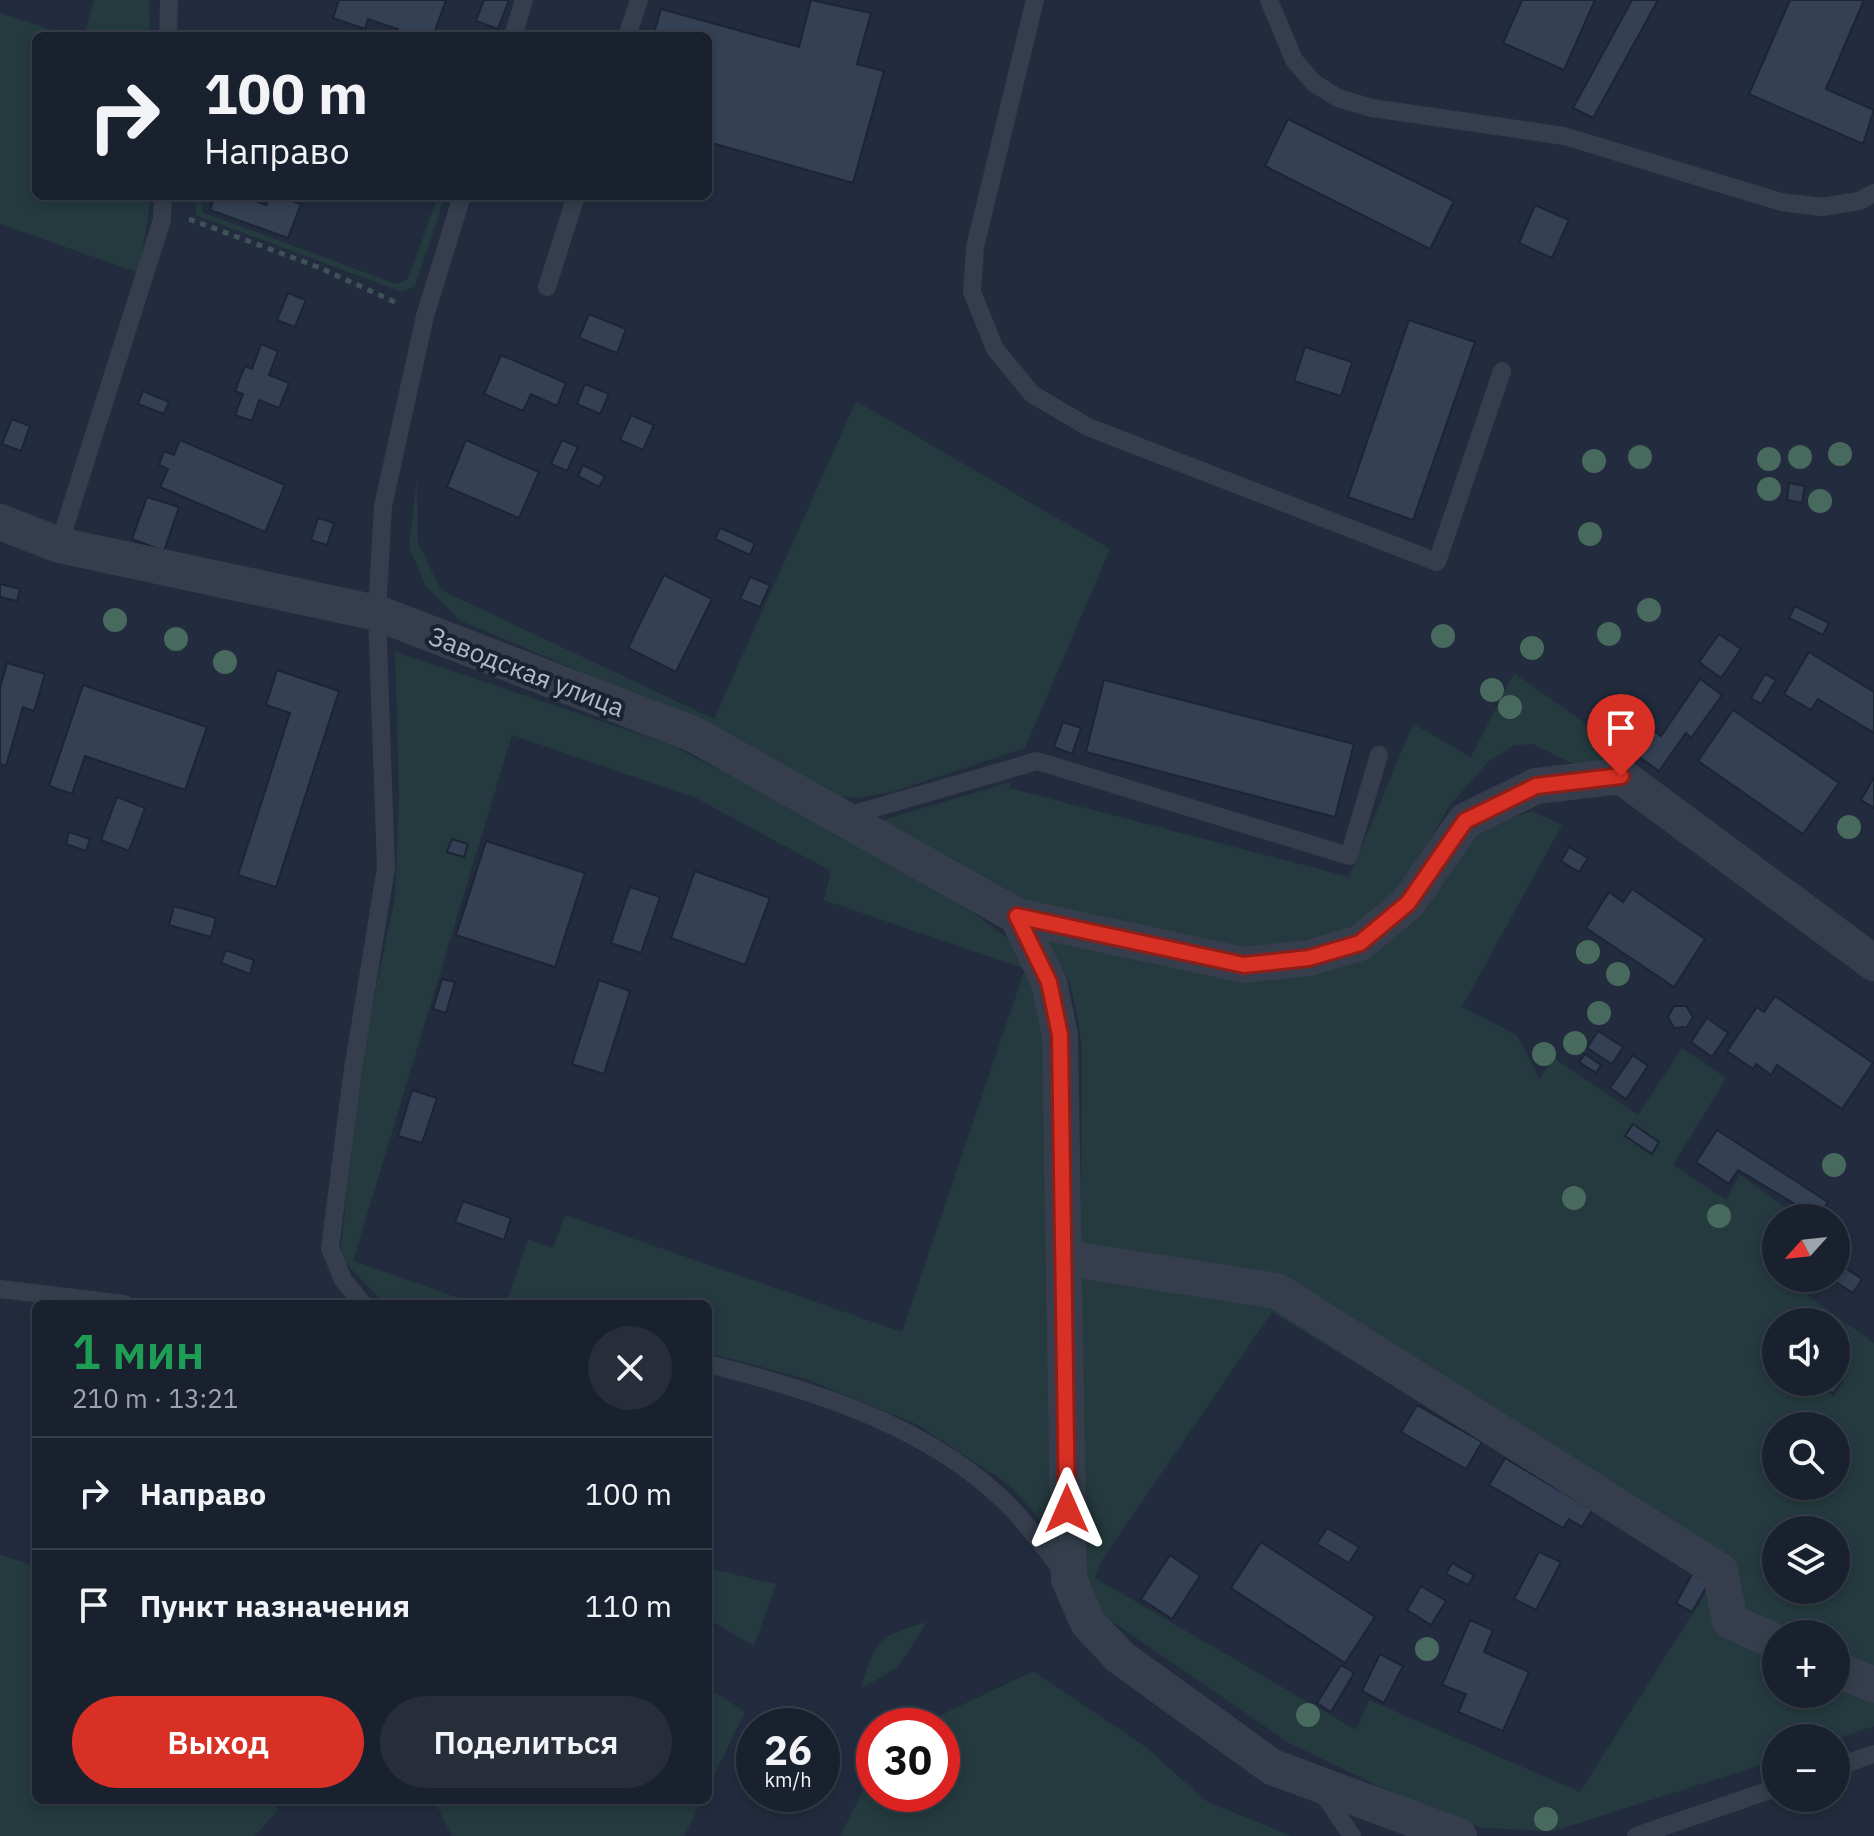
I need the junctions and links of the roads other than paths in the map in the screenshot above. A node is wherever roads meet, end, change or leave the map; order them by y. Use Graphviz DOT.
graph roads {
  1 [pos="169,0"];
  2 [pos="524,0"];
  3 [pos="639,0"];
  4 [pos="1033,0"];
  5 [pos="1269,0"];
  6 [pos="168,32"];
  7 [pos="514,32"];
  8 [pos="628,32"];
  9 [pos="1874,193"];
  10 [pos="461,200"];
  11 [pos="575,200"];
  12 [pos="162,203"];
  13 [pos="547,287"];
  14 [pos="1502,371"];
  15 [pos="0,522"];
  16 [pos="59,545"];
  17 [pos="377,613"];
  18 [pos="1379,755"];
  19 [pos="844,817"];
  20 [pos="1017,916"];
  21 [pos="1874,963"];
  22 [pos="1065,1258"];
  23 [pos="0,1289"];
  24 [pos="91,1300"];
  25 [pos="360,1300"];
  26 [pos="712,1365"];
  27 [pos="1069,1579"];
  28 [pos="1762,1636"];
  29 [pos="1850,1675"];
  30 [pos="1874,1685"];
  31 [pos="1874,1754"];
  32 [pos="1850,1762"];
  33 [pos="1316,1783"];
  34 [pos="1762,1793"];
  35 [pos="1352,1836"];
  36 [pos="1459,1836"];
  37 [pos="1636,1836"];
  1 -- 6 [label="lane"];
  2 -- 7 [label="lane"];
  3 -- 8 [label="lane"];
  4 -- 14 [label="lane"];
  5 -- 9 [label="lane"];
  10 -- 17 [label="lane"];
  11 -- 13 [label="lane"];
  12 -- 16 [label="lane"];
  15 -- 16 [label="street, Заводская улица"];
  16 -- 17 [label="street, Заводская улица"];
  17 -- 19 [label="street, Заводская улица"];
  17 -- 25 [label="lane"];
  18 -- 19 [label="lane"];
  19 -- 20 [label="street, Заводская улица"];
  20 -- 21 [label="street, Заводская улица"];
  20 -- 22 [label="street"];
  22 -- 27 [label="street"];
  22 -- 28 [label="street"];
  23 -- 24 [label="lane"];
  26 -- 27 [label="lane"];
  27 -- 33 [label="street"];
  29 -- 30 [label="street"];
  31 -- 32 [label="lane"];
  33 -- 35 [label="lane"];
  33 -- 36 [label="street"];
  34 -- 37 [label="lane"];
}
